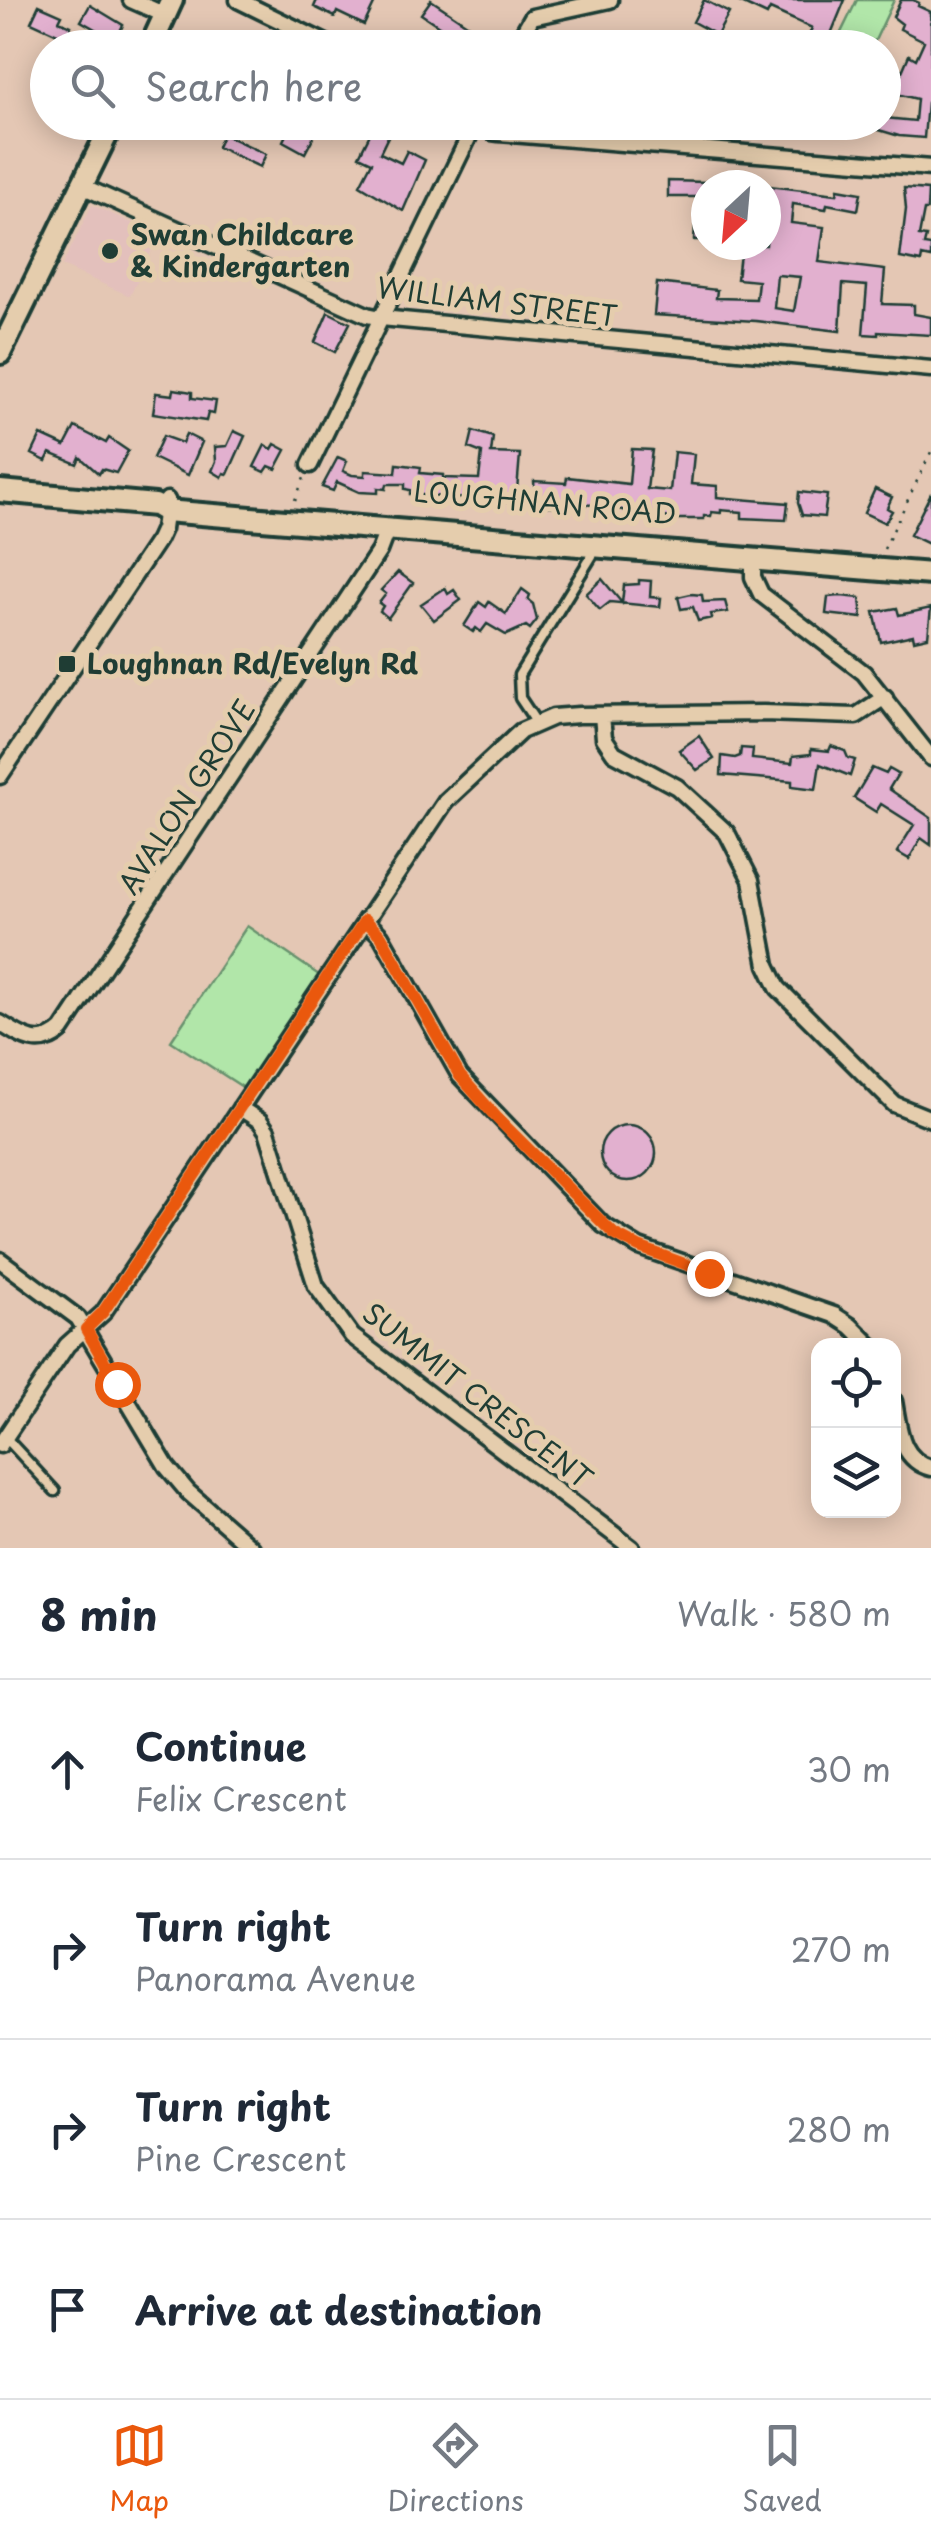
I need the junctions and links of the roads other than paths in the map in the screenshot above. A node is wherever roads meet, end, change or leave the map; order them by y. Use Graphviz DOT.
graph roads {
  1 [pos="131,0"];
  2 [pos="238,0"];
  3 [pos="610,0"];
  4 [pos="169,7"];
  5 [pos="158,30"];
  6 [pos="299,30"];
  7 [pos="525,30"];
  8 [pos="104,140"];
  9 [pos="469,140"];
  10 [pos="586,140"];
  11 [pos="931,168"];
  12 [pos="82,186"];
  13 [pos="382,318"];
  14 [pos="0,353"];
  15 [pos="931,369"];
  16 [pos="310,465"];
  17 [pos="0,491"];
  18 [pos="162,505"];
  19 [pos="387,530"];
  20 [pos="598,547"];
  21 [pos="753,560"];
  22 [pos="931,564"];
  23 [pos="931,574"];
  24 [pos="885,697"];
  25 [pos="602,714"];
  26 [pos="536,722"];
  27 [pos="931,758"];
  28 [pos="0,776"];
  29 [pos="365,920"];
  30 [pos="0,1023"];
  31 [pos="240,1108"];
  32 [pos="931,1119"];
  33 [pos="0,1260"];
  34 [pos="86,1329"];
  35 [pos="863,1338"];
  36 [pos="901,1428"];
  37 [pos="3,1441"];
  38 [pos="931,1468"];
  39 [pos="56,1490"];
  40 [pos="252,1548"];
  41 [pos="632,1548"];
  1 -- 4 [label="street"];
  2 -- 6 [label="street"];
  3 -- 7 [label="street"];
  4 -- 5 [label="main road"];
  8 -- 12 [label="main road"];
  9 -- 13 [label="street"];
  10 -- 11 [label="street"];
  12 -- 13 [label="street, WILLIAM STREET"];
  12 -- 14 [label="main road"];
  13 -- 15 [label="street, WILLIAM STREET"];
  13 -- 16 [label="street"];
  17 -- 18 [label="main road, LOUGHNAN ROAD"];
  18 -- 19 [label="main road, LOUGHNAN ROAD"];
  18 -- 22 [label="main road, LOUGHNAN ROAD"];
  18 -- 28 [label="street"];
  19 -- 20 [label="main road, LOUGHNAN ROAD"];
  19 -- 30 [label="street, AVALON GROVE"];
  20 -- 21 [label="main road, LOUGHNAN ROAD"];
  20 -- 26 [label="lane"];
  21 -- 23 [label="main road, LOUGHNAN ROAD"];
  21 -- 24 [label="street"];
  24 -- 25 [label="street"];
  24 -- 27 [label="street"];
  25 -- 26 [label="street"];
  25 -- 32 [label="street"];
  26 -- 29 [label="street"];
  29 -- 31 [label="street"];
  29 -- 35 [label="street"];
  31 -- 34 [label="street"];
  31 -- 41 [label="street, SUMMIT CRESCENT"];
  33 -- 34 [label="street"];
  34 -- 37 [label="street"];
  34 -- 40 [label="street"];
  36 -- 38 [label="street"];
  37 -- 39 [label="lane"];
}
